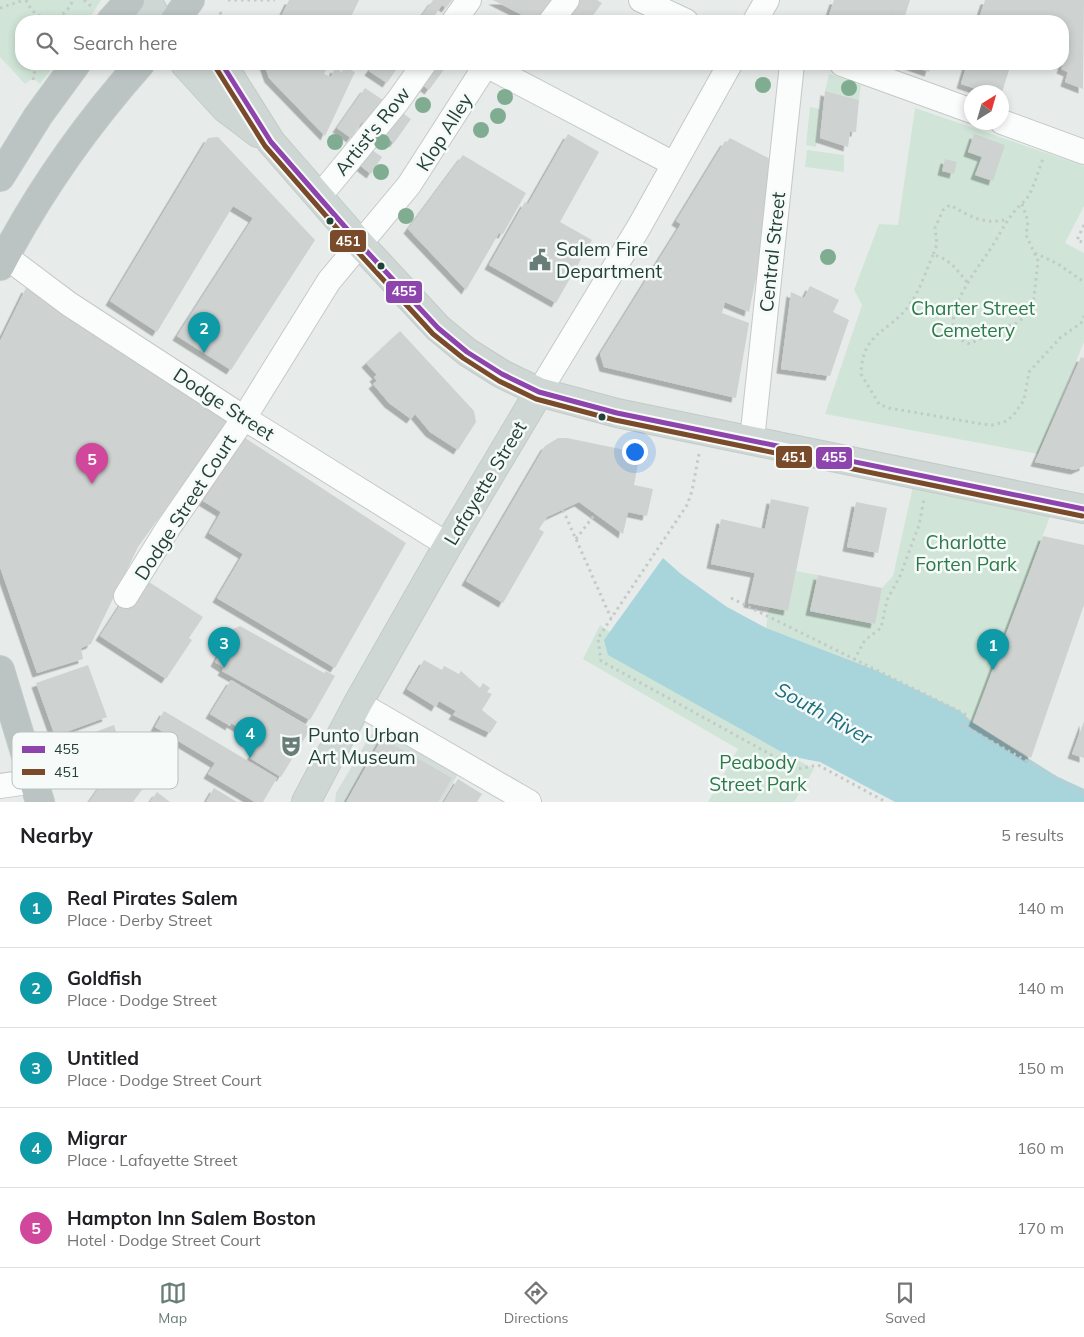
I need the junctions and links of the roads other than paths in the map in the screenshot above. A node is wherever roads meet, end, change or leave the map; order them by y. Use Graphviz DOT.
graph roads {
  1 [pos="130,0"];
  2 [pos="147,0"];
  3 [pos="469,0"];
  4 [pos="567,0"];
  5 [pos="641,0"];
  6 [pos="767,0"];
  7 [pos="116,15"];
  8 [pos="155,15"];
  9 [pos="458,15"];
  10 [pos="556,15"];
  11 [pos="673,15"];
  12 [pos="758,15"];
  13 [pos="72,70"];
  14 [pos="135,70"];
  15 [pos="190,70"];
  16 [pos="226,70"];
  17 [pos="420,70"];
  18 [pos="483,70"];
  19 [pos="727,70"];
  20 [pos="791,70"];
  21 [pos="859,70"];
  22 [pos="520,72"];
  23 [pos="964,108"];
  24 [pos="1009,125"];
  25 [pos="271,142"];
  26 [pos="1084,152"];
  27 [pos="674,164"];
  28 [pos="0,178"];
  29 [pos="318,198"];
  30 [pos="360,244"];
  31 [pos="2,261"];
  32 [pos="539,392"];
  33 [pos="244,418"];
  34 [pos="752,440"];
  35 [pos="1084,508"];
  36 [pos="448,545"];
  37 [pos="126,596"];
  38 [pos="0,670"];
  39 [pos="358,703"];
  40 [pos="19,732"];
  41 [pos="0,786"];
  42 [pos="39,796"];
  43 [pos="306,802"];
  44 [pos="528,802"];
  1 -- 7 [label="highway"];
  2 -- 8 [label="main road"];
  3 -- 9 [label="street"];
  4 -- 10 [label="street"];
  5 -- 11 [label="street"];
  6 -- 12 [label="street"];
  13 -- 28 [label="highway"];
  14 -- 31 [label="highway"];
  15 -- 25 [label="main road"];
  16 -- 25 [label="main road"];
  17 -- 29 [label="street, Artist's Row"];
  18 -- 30 [label="street, Klop Alley"];
  19 -- 27 [label="street, Lafayette Street"];
  20 -- 34 [label="street, Central Street"];
  21 -- 23 [label="street"];
  22 -- 27 [label="street, Klop Alley"];
  24 -- 26 [label="street"];
  25 -- 29 [label="main road"];
  27 -- 32 [label="street, Lafayette Street"];
  29 -- 30 [label="main road"];
  30 -- 32 [label="main road"];
  30 -- 33 [label="street, Dodge Street Court"];
  31 -- 33 [label="street, Dodge Street"];
  32 -- 34 [label="main road"];
  32 -- 36 [label="main road, Lafayette Street"];
  33 -- 36 [label="street, Dodge Street"];
  33 -- 37 [label="street, Dodge Street Court"];
  34 -- 35 [label="main road"];
  36 -- 39 [label="main road, Lafayette Street"];
  38 -- 40 [label="highway"];
  39 -- 43 [label="main road, Lafayette Street"];
  39 -- 44 [label="street"];
  41 -- 42 [label="street"];
}
